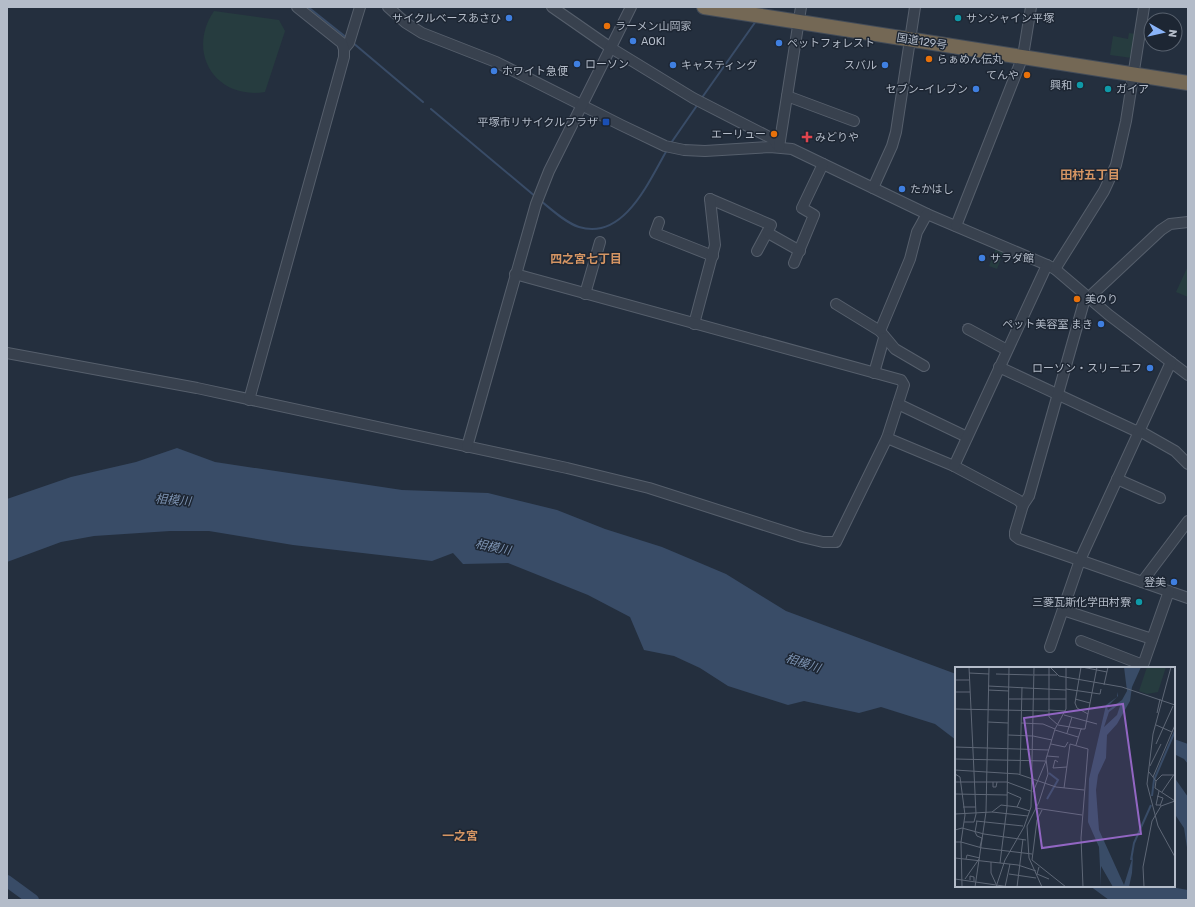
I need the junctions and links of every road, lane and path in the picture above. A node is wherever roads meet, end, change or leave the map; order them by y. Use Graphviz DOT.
graph roads {
  1 [pos="297,7"];
  2 [pos="360,7"];
  3 [pos="388,7"];
  4 [pos="552,7"];
  5 [pos="631,7"];
  6 [pos="704,7"];
  7 [pos="915,7"];
  8 [pos="1031,7"];
  9 [pos="1144,7"];
  10 [pos="761,11"];
  11 [pos="800,14"];
  12 [pos="911,35"];
  13 [pos="349,42"];
  14 [pos="611,48"];
  15 [pos="1023,52"];
  16 [pos="1134,70"];
  17 [pos="1188,74"];
  18 [pos="1188,83"];
  19 [pos="787,96"];
  20 [pos="582,106"];
  21 [pos="854,121"];
  22 [pos="779,147"];
  23 [pos="823,164"];
  24 [pos="873,188"];
  25 [pos="927,214"];
  26 [pos="659,222"];
  27 [pos="1188,222"];
  28 [pos="956,226"];
  29 [pos="768,232"];
  30 [pos="600,242"];
  31 [pos="756,250"];
  32 [pos="800,251"];
  33 [pos="713,256"];
  34 [pos="794,263"];
  35 [pos="1051,267"];
  36 [pos="515,274"];
  37 [pos="585,294"];
  38 [pos="1088,298"];
  39 [pos="836,304"];
  40 [pos="694,324"];
  41 [pos="968,329"];
  42 [pos="882,335"];
  43 [pos="1007,350"];
  44 [pos="7,353"];
  45 [pos="1171,362"];
  46 [pos="924,366"];
  47 [pos="999,367"];
  48 [pos="874,373"];
  49 [pos="1188,374"];
  50 [pos="1058,396"];
  51 [pos="249,400"];
  52 [pos="898,404"];
  53 [pos="1138,431"];
  54 [pos="967,437"];
  55 [pos="887,438"];
  56 [pos="467,447"];
  57 [pos="1188,464"];
  58 [pos="954,466"];
  59 [pos="1117,478"];
  60 [pos="1160,498"];
  61 [pos="1023,505"];
  62 [pos="1187,523"];
  63 [pos="1080,560"];
  64 [pos="1142,582"];
  65 [pos="1168,592"];
  66 [pos="1188,598"];
  67 [pos="1063,610"];
  68 [pos="1152,639"];
  69 [pos="1081,641"];
  70 [pos="1050,647"];
  71 [pos="1142,666"];
  1 -- 13 [label="street"];
  2 -- 13 [label="street"];
  3 -- 20 [label="street"];
  4 -- 14 [label="street"];
  5 -- 14 [label="street"];
  6 -- 10 [label="highway, 国道129号"];
  7 -- 12 [label="street"];
  8 -- 15 [label="street"];
  9 -- 16 [label="street"];
  10 -- 11 [label="highway, 国道129号"];
  11 -- 12 [label="highway, 国道129号"];
  11 -- 19 [label="street"];
  12 -- 15 [label="highway, 国道129号"];
  12 -- 24 [label="street"];
  13 -- 51 [label="street"];
  14 -- 20 [label="street"];
  14 -- 22 [label="street"];
  15 -- 16 [label="highway, 国道129号"];
  15 -- 28 [label="street"];
  16 -- 17 [label="highway, 国道129号"];
  16 -- 18 [label="highway, 国道129号"];
  16 -- 35 [label="street"];
  19 -- 21 [label="street"];
  19 -- 22 [label="street"];
  20 -- 22 [label="street"];
  20 -- 36 [label="street"];
  22 -- 23 [label="street"];
  23 -- 24 [label="street"];
  23 -- 32 [label="street"];
  24 -- 25 [label="street"];
  25 -- 28 [label="street"];
  25 -- 42 [label="street"];
  26 -- 33 [label="street"];
  27 -- 38 [label="street"];
  28 -- 35 [label="street"];
  29 -- 31 [label="street"];
  29 -- 32 [label="street"];
  29 -- 33 [label="street"];
  30 -- 37 [label="street"];
  32 -- 34 [label="street"];
  33 -- 40 [label="street"];
  35 -- 38 [label="street"];
  35 -- 43 [label="street"];
  36 -- 37 [label="street"];
  36 -- 56 [label="street"];
  37 -- 40 [label="street"];
  38 -- 45 [label="street"];
  38 -- 50 [label="street"];
  39 -- 42 [label="street"];
  40 -- 48 [label="street"];
  41 -- 43 [label="street"];
  42 -- 46 [label="street"];
  42 -- 48 [label="street"];
  43 -- 47 [label="street"];
  44 -- 51 [label="street"];
  45 -- 49 [label="street"];
  45 -- 53 [label="street"];
  47 -- 50 [label="street"];
  47 -- 54 [label="street"];
  48 -- 52 [label="street"];
  50 -- 53 [label="street"];
  50 -- 61 [label="street"];
  51 -- 56 [label="street"];
  52 -- 54 [label="street"];
  52 -- 55 [label="street"];
  53 -- 57 [label="street"];
  53 -- 59 [label="street"];
  54 -- 58 [label="street"];
  55 -- 56 [label="street"];
  55 -- 58 [label="street"];
  58 -- 61 [label="street"];
  59 -- 60 [label="street"];
  59 -- 63 [label="street"];
  61 -- 63 [label="street"];
  62 -- 64 [label="street"];
  63 -- 64 [label="street"];
  63 -- 67 [label="street"];
  64 -- 65 [label="street"];
  65 -- 66 [label="street"];
  65 -- 68 [label="street"];
  67 -- 68 [label="street"];
  67 -- 70 [label="street"];
  68 -- 71 [label="street"];
  69 -- 71 [label="street"];
}
